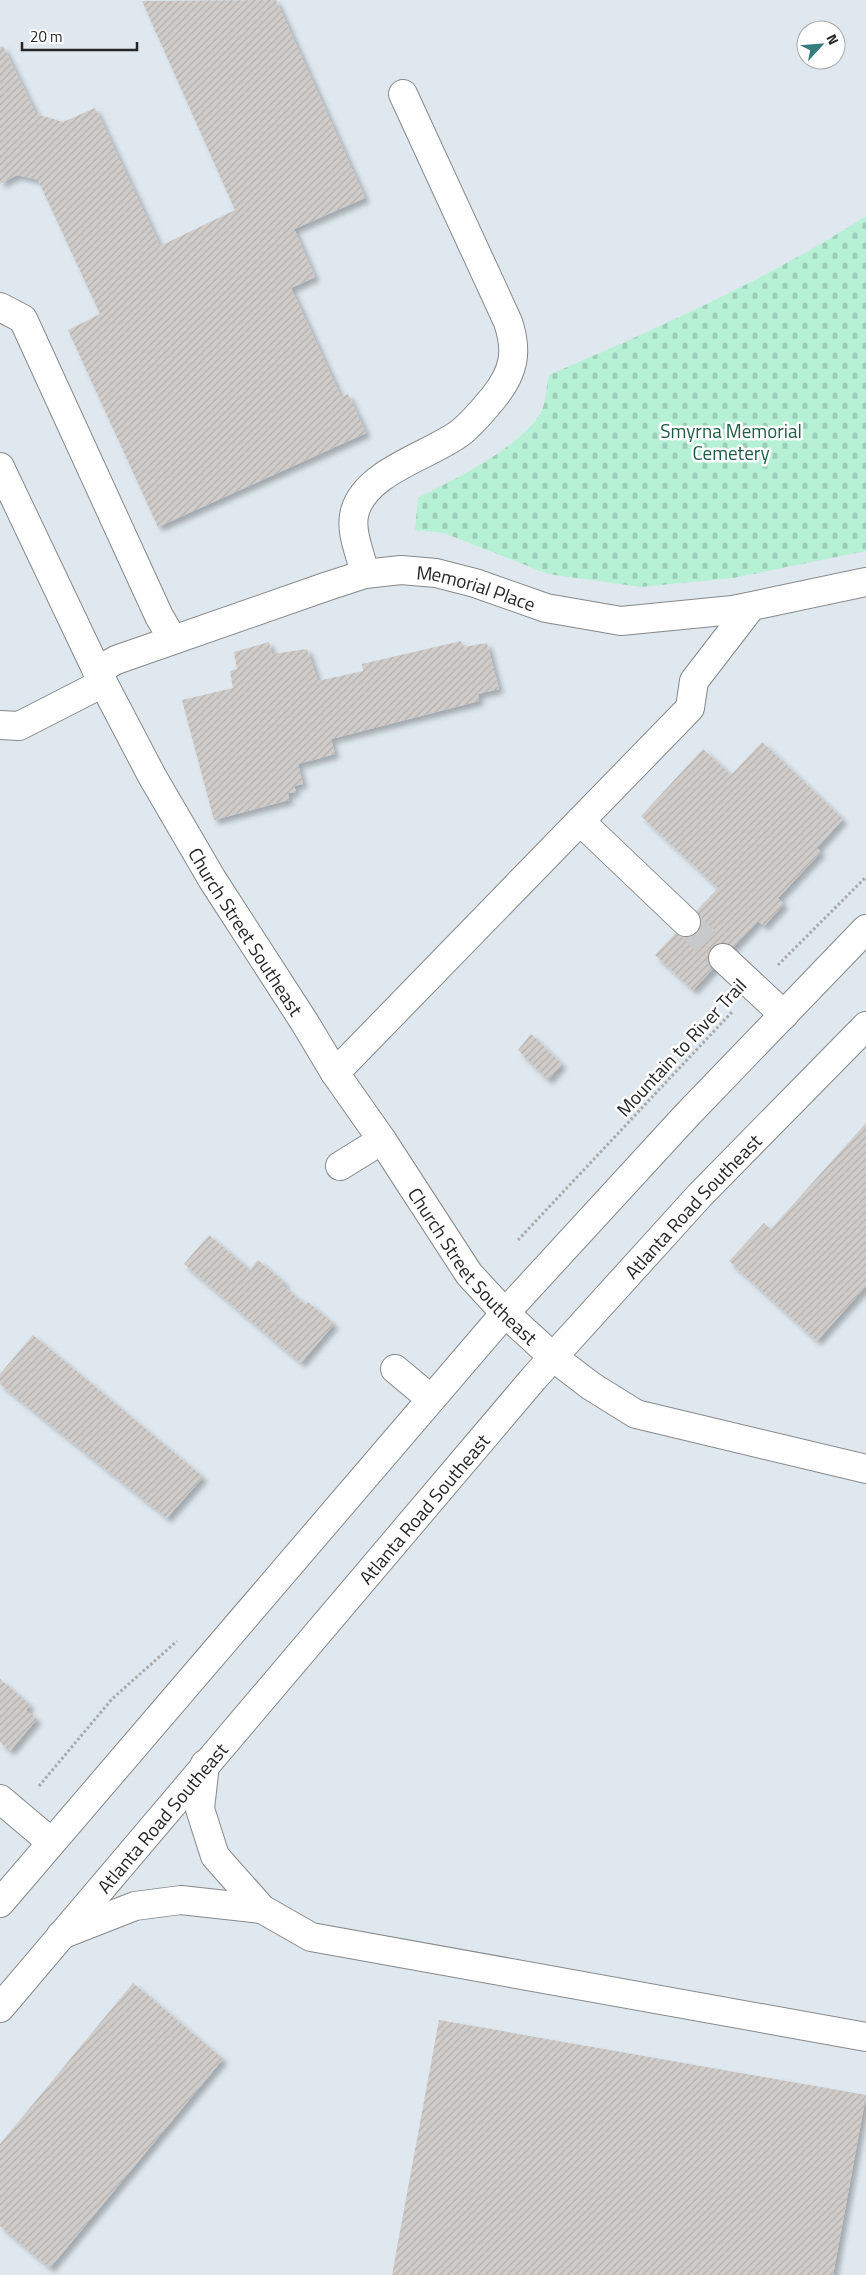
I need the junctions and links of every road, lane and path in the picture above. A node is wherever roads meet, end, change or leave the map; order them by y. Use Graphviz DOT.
graph roads {
  1 [pos="403,94"];
  2 [pos="0,307"];
  3 [pos="0,468"];
  4 [pos="366,574"];
  5 [pos="866,582"];
  6 [pos="751,607"];
  7 [pos="173,640"];
  8 [pos="100,677"];
  9 [pos="0,725"];
  10 [pos="580,821"];
  11 [pos="866,877"];
  12 [pos="686,922"];
  13 [pos="866,929"];
  14 [pos="723,958"];
  15 [pos="755,988"];
  16 [pos="784,1015"];
  17 [pos="866,1026"];
  18 [pos="335,1073"];
  19 [pos="382,1140"];
  20 [pos="340,1166"];
  21 [pos="518,1240"];
  22 [pos="505,1313"];
  23 [pos="553,1356"];
  24 [pos="395,1369"];
  25 [pos="431,1399"];
  26 [pos="866,1469"];
  27 [pos="205,1764"];
  28 [pos="0,1799"];
  29 [pos="51,1842"];
  30 [pos="0,1903"];
  31 [pos="262,1909"];
  32 [pos="61,1935"];
  33 [pos="0,2008"];
  34 [pos="866,2037"];
  1 -- 4 [label="main road"];
  2 -- 7 [label="main road"];
  3 -- 8 [label="main road, Church Street Southeast"];
  4 -- 6 [label="main road, Memorial Place"];
  4 -- 7 [label="main road, Memorial Place"];
  5 -- 6 [label="main road, Memorial Place"];
  6 -- 10 [label="main road"];
  7 -- 8 [label="main road, Memorial Place"];
  8 -- 9 [label="main road, Memorial Place"];
  8 -- 18 [label="main road, Church Street Southeast"];
  10 -- 12 [label="main road"];
  10 -- 18 [label="main road"];
  11 -- 15 [label="path, Mountain to River Trail"];
  13 -- 16 [label="main road"];
  14 -- 15 [label="main road"];
  15 -- 16 [label="main road"];
  15 -- 21 [label="path, Mountain to River Trail"];
  16 -- 22 [label="main road"];
  17 -- 23 [label="main road, Atlanta Road Southeast"];
  18 -- 19 [label="main road, Church Street Southeast"];
  19 -- 20 [label="main road"];
  19 -- 22 [label="main road, Church Street Southeast"];
  22 -- 23 [label="main road, Church Street Southeast"];
  22 -- 25 [label="main road"];
  23 -- 26 [label="main road, Church Street Southeast"];
  23 -- 27 [label="main road, Atlanta Road Southeast"];
  24 -- 25 [label="main road"];
  25 -- 29 [label="main road"];
  27 -- 31 [label="main road"];
  27 -- 32 [label="main road, Atlanta Road Southeast"];
  28 -- 29 [label="main road"];
  29 -- 30 [label="main road"];
  31 -- 32 [label="main road"];
  31 -- 34 [label="main road"];
  32 -- 33 [label="main road, Atlanta Road Southeast"];
}
